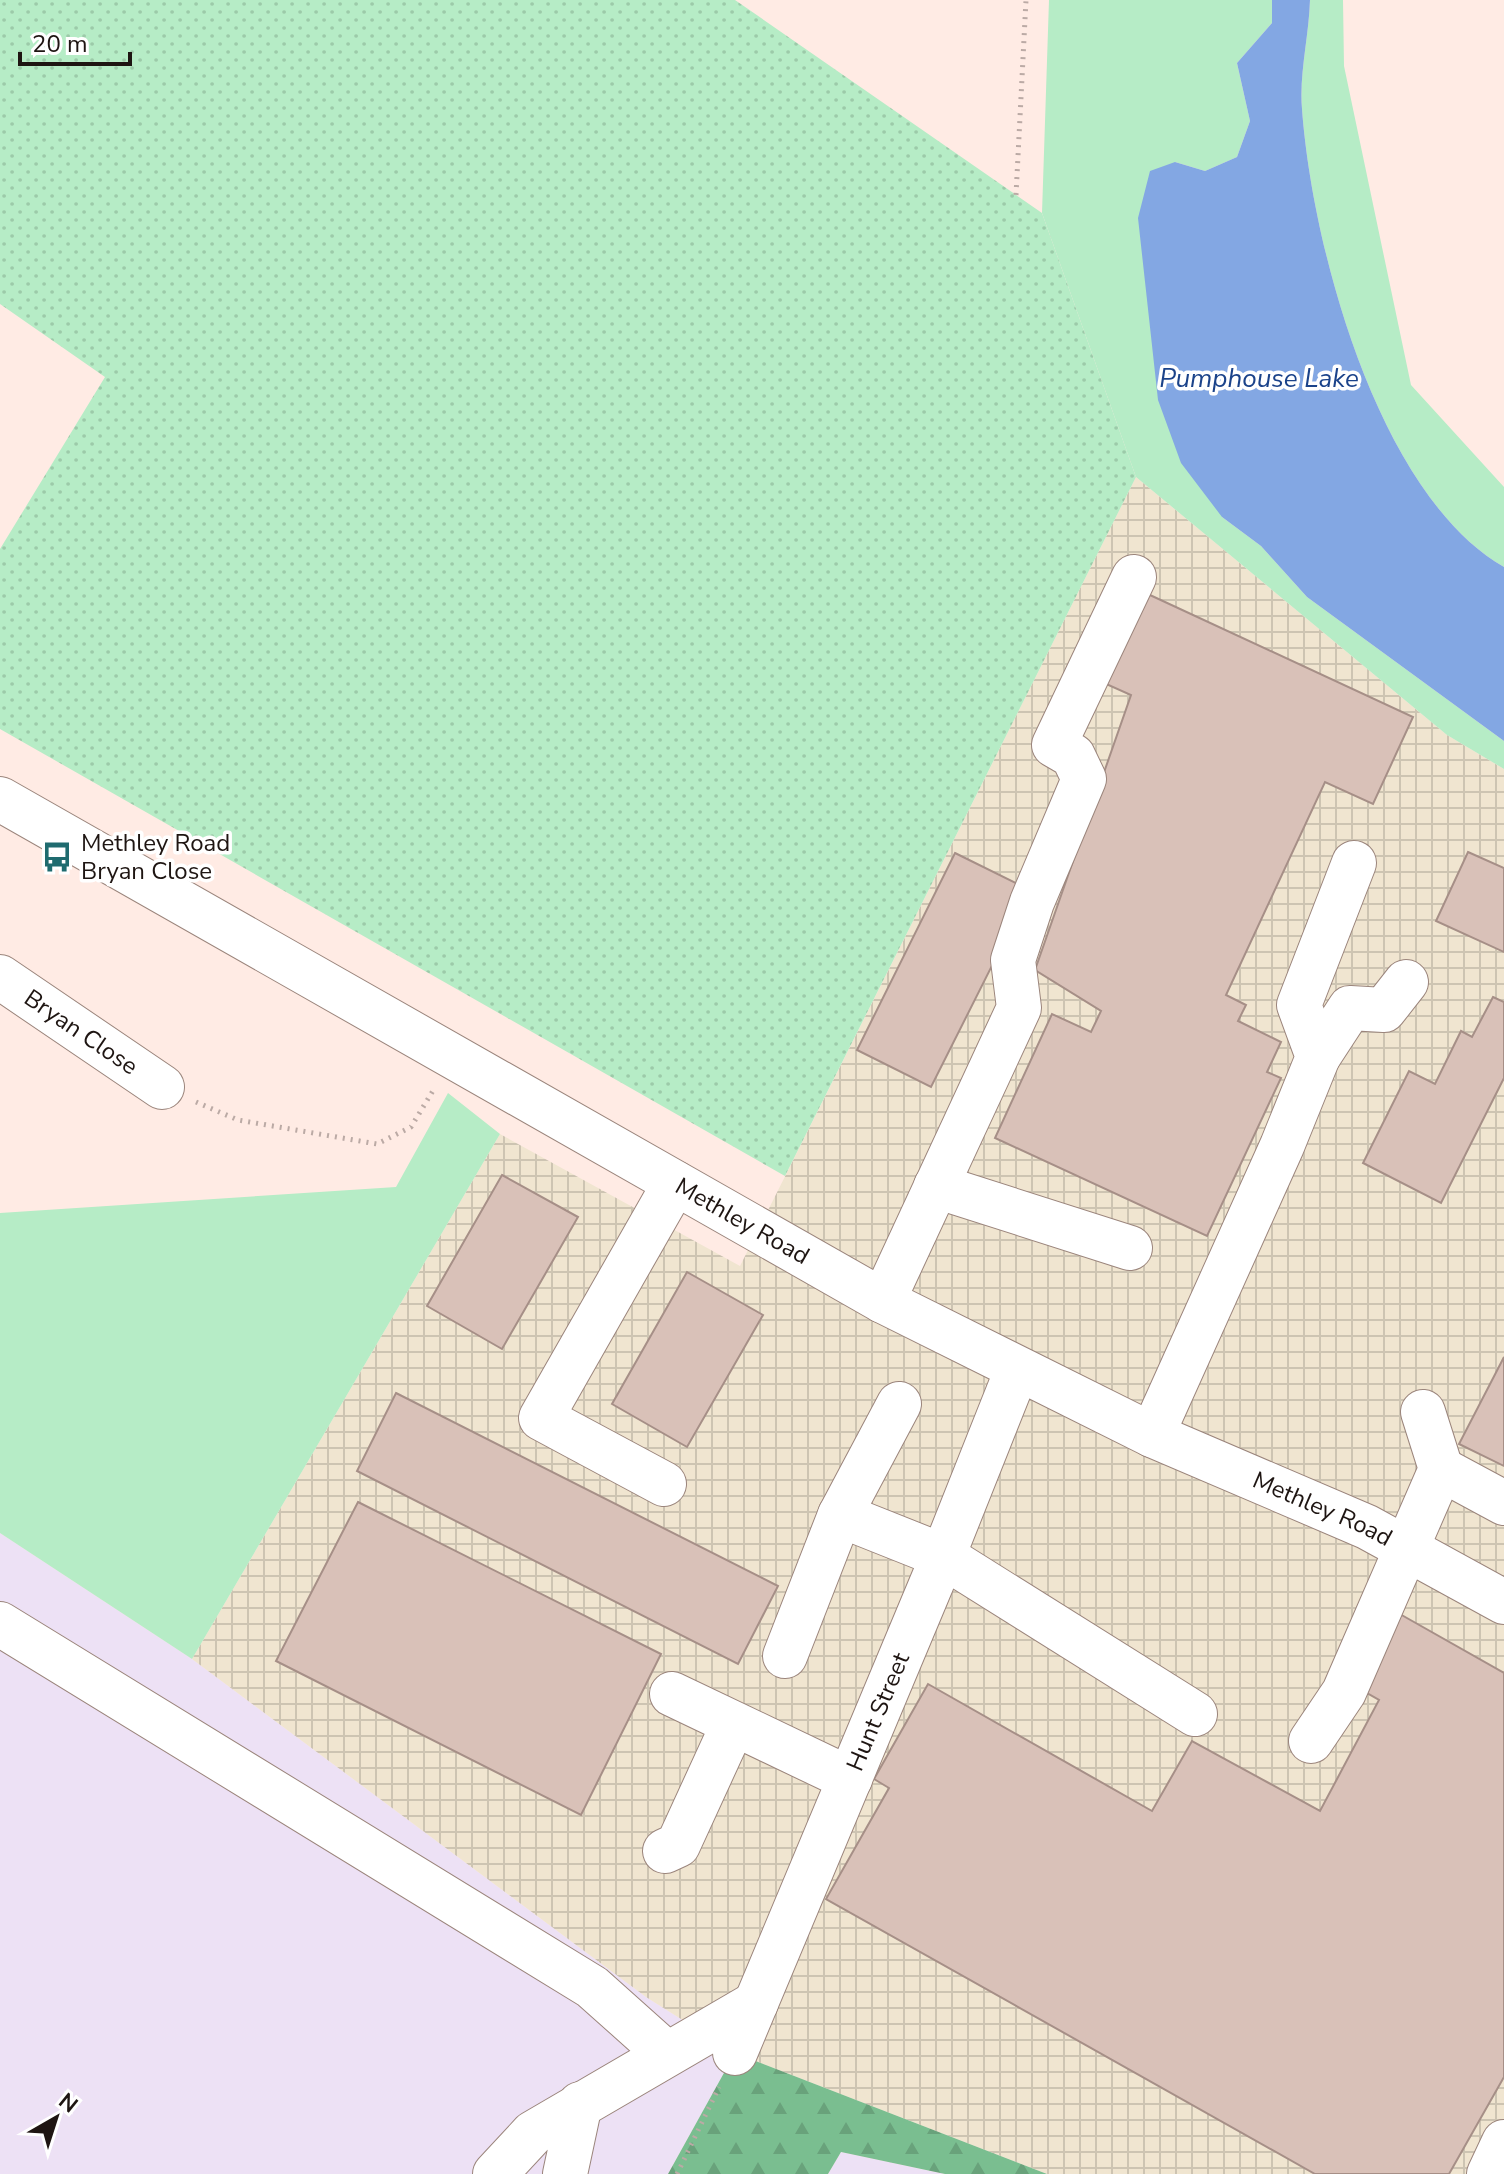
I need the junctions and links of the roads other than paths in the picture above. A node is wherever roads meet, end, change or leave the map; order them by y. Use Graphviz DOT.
graph roads {
  1 [pos="1134,577"];
  2 [pos="0,799"];
  3 [pos="1354,863"];
  4 [pos="0,977"];
  5 [pos="1406,982"];
  6 [pos="1318,1057"];
  7 [pos="162,1087"];
  8 [pos="675,1183"];
  9 [pos="936,1186"];
  10 [pos="1130,1248"];
  11 [pos="883,1301"];
  12 [pos="1017,1370"];
  13 [pos="899,1404"];
  14 [pos="1423,1412"];
  15 [pos="1152,1435"];
  16 [pos="1441,1469"];
  17 [pos="664,1484"];
  18 [pos="1504,1503"];
  19 [pos="840,1515"];
  20 [pos="1406,1548"];
  21 [pos="943,1556"];
  22 [pos="1504,1602"];
  23 [pos="0,1624"];
  24 [pos="785,1656"];
  25 [pos="672,1694"];
  26 [pos="1195,1714"];
  27 [pos="733,1725"];
  28 [pos="1311,1741"];
  29 [pos="850,1779"];
  30 [pos="665,1851"];
  31 [pos="756,2003"];
  32 [pos="735,2053"];
  33 [pos="667,2054"];
  34 [pos="580,2104"];
  35 [pos="1504,2142"];
  36 [pos="495,2174"];
  37 [pos="565,2174"];
  38 [pos="1489,2174"];
  1 -- 9 [label="main road"];
  2 -- 8 [label="main road, Methley Road"];
  3 -- 6 [label="main road"];
  4 -- 7 [label="main road, Bryan Close"];
  5 -- 6 [label="main road"];
  6 -- 15 [label="main road"];
  8 -- 11 [label="main road, Methley Road"];
  8 -- 17 [label="main road"];
  9 -- 10 [label="main road"];
  9 -- 11 [label="main road"];
  11 -- 12 [label="main road, Methley Road"];
  12 -- 15 [label="main road, Methley Road"];
  12 -- 21 [label="main road, Hunt Street"];
  13 -- 19 [label="main road"];
  14 -- 16 [label="main road"];
  15 -- 20 [label="main road, Methley Road"];
  16 -- 18 [label="main road"];
  16 -- 20 [label="main road"];
  19 -- 21 [label="main road"];
  19 -- 24 [label="main road"];
  20 -- 22 [label="main road, Methley Road"];
  20 -- 28 [label="main road"];
  21 -- 26 [label="main road"];
  21 -- 29 [label="main road, Hunt Street"];
  23 -- 33 [label="main road"];
  25 -- 27 [label="main road"];
  27 -- 29 [label="main road"];
  27 -- 30 [label="main road"];
  29 -- 31 [label="main road, Hunt Street"];
  31 -- 32 [label="main road, Hunt Street"];
  31 -- 33 [label="main road"];
  33 -- 34 [label="main road"];
  34 -- 36 [label="main road"];
  34 -- 37 [label="main road"];
  35 -- 38 [label="main road"];
}
